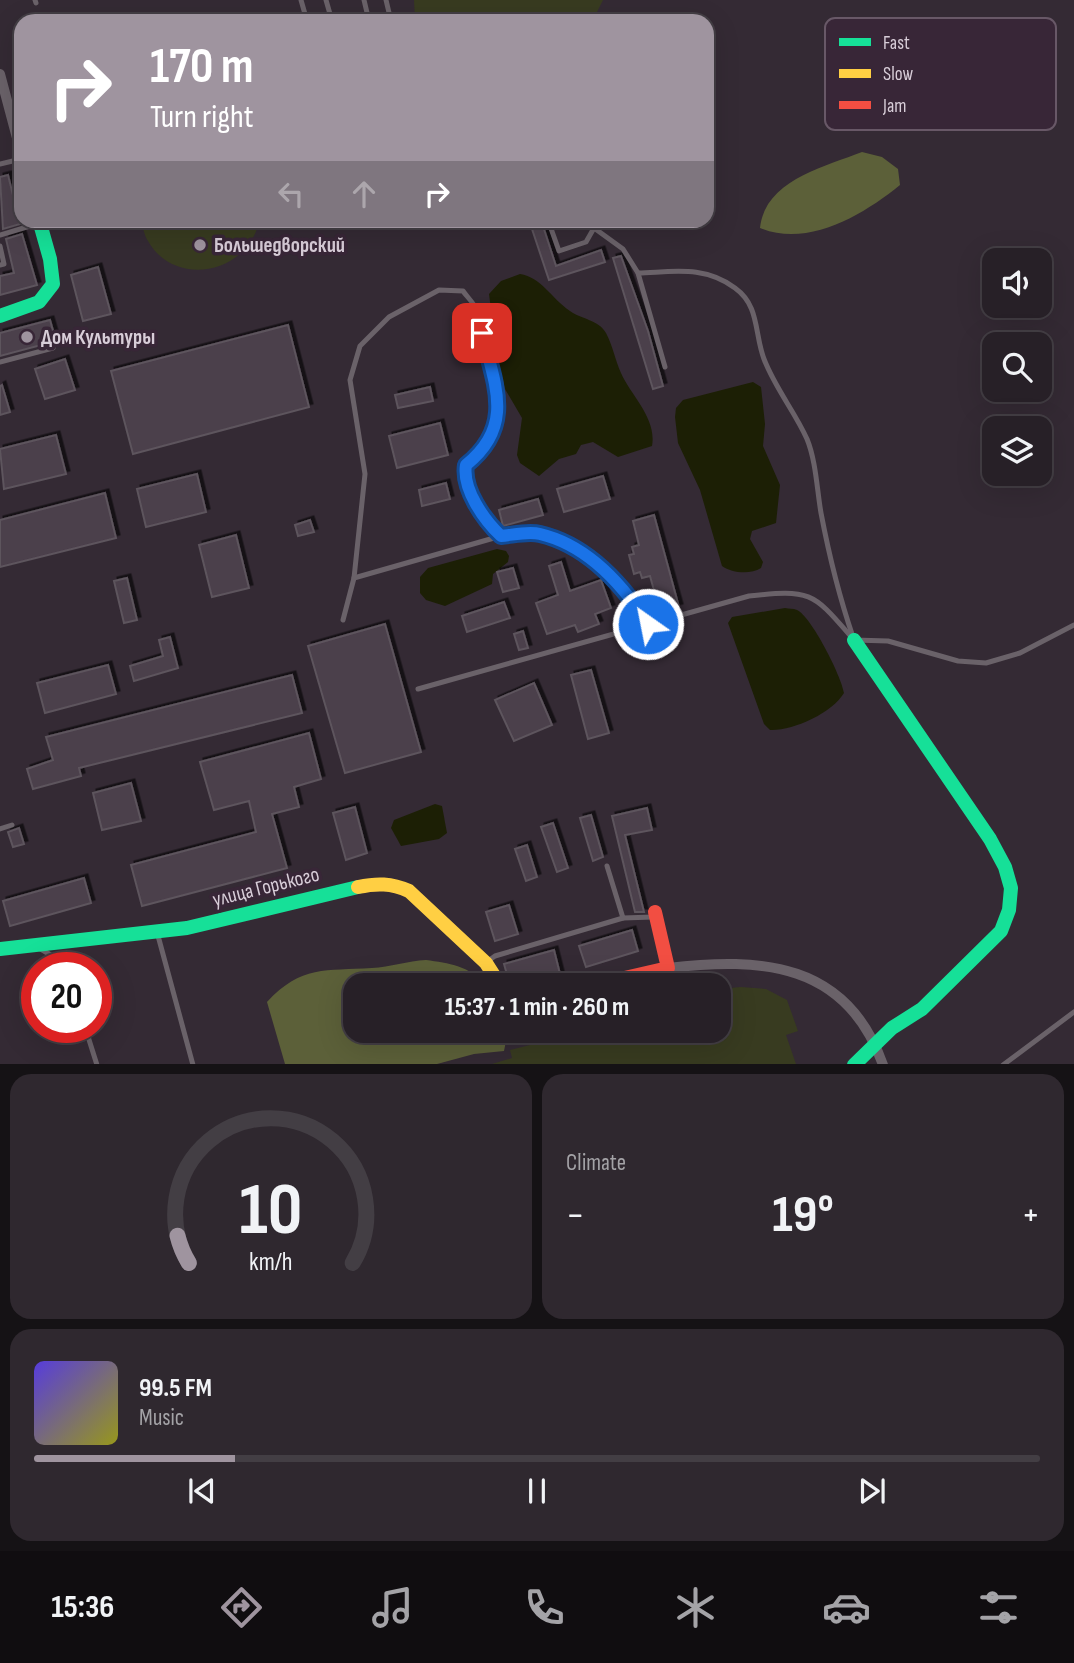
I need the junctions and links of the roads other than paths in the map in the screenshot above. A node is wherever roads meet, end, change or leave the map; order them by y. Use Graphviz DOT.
graph roads {
  1 [pos="0,74"];
  2 [pos="14,127"];
  3 [pos="20,228"];
  4 [pos="41,228"];
  5 [pos="551,228"];
  6 [pos="594,228"];
  7 [pos="0,234"];
  8 [pos="0,246"];
  9 [pos="0,265"];
  10 [pos="638,273"];
  11 [pos="0,316"];
  12 [pos="53,348"];
  13 [pos="0,362"];
  14 [pos="665,367"];
  15 [pos="501,536"];
  16 [pos="354,578"];
  17 [pos="343,620"];
  18 [pos="648,624"];
  19 [pos="1074,625"];
  20 [pos="854,640"];
  21 [pos="418,689"];
  22 [pos="12,825"];
  23 [pos="0,829"];
  24 [pos="607,866"];
  25 [pos="656,915"];
  26 [pos="623,918"];
  27 [pos="157,932"];
  28 [pos="34,945"];
  29 [pos="0,949"];
  30 [pos="46,952"];
  31 [pos="486,963"];
  32 [pos="668,968"];
  33 [pos="492,973"];
  34 [pos="646,973"];
  35 [pos="1074,1012"];
  36 [pos="90,1043"];
  37 [pos="873,1045"];
  38 [pos="97,1064"];
  39 [pos="193,1064"];
  40 [pos="855,1064"];
  41 [pos="882,1064"];
  42 [pos="1004,1064"];
  1 -- 2 [label="street"];
  3 -- 7 [label="lane"];
  4 -- 11 [label="street"];
  5 -- 6 [label="lane"];
  6 -- 10 [label="lane"];
  8 -- 9 [label="lane"];
  10 -- 14 [label="lane"];
  10 -- 20 [label="lane"];
  12 -- 13 [label="lane"];
  15 -- 16 [label="lane"];
  15 -- 16 [label="lane"];
  15 -- 18 [label="lane"];
  16 -- 17 [label="lane"];
  18 -- 20 [label="lane"];
  18 -- 21 [label="lane"];
  19 -- 20 [label="lane"];
  20 -- 37 [label="street"];
  22 -- 23 [label="lane"];
  24 -- 26 [label="lane"];
  25 -- 26 [label="lane"];
  25 -- 32 [label="street"];
  26 -- 31 [label="lane"];
  27 -- 28 [label="street, улица Горького"];
  27 -- 31 [label="street, улица Горького"];
  27 -- 39 [label="lane"];
  28 -- 29 [label="street, улица Горького"];
  28 -- 30 [label="lane"];
  31 -- 33 [label="street, улица Горького"];
  32 -- 34 [label="street"];
  32 -- 37 [label="street"];
  35 -- 42 [label="lane"];
  36 -- 38 [label="lane"];
  37 -- 40 [label="street"];
  37 -- 41 [label="street"];
}
